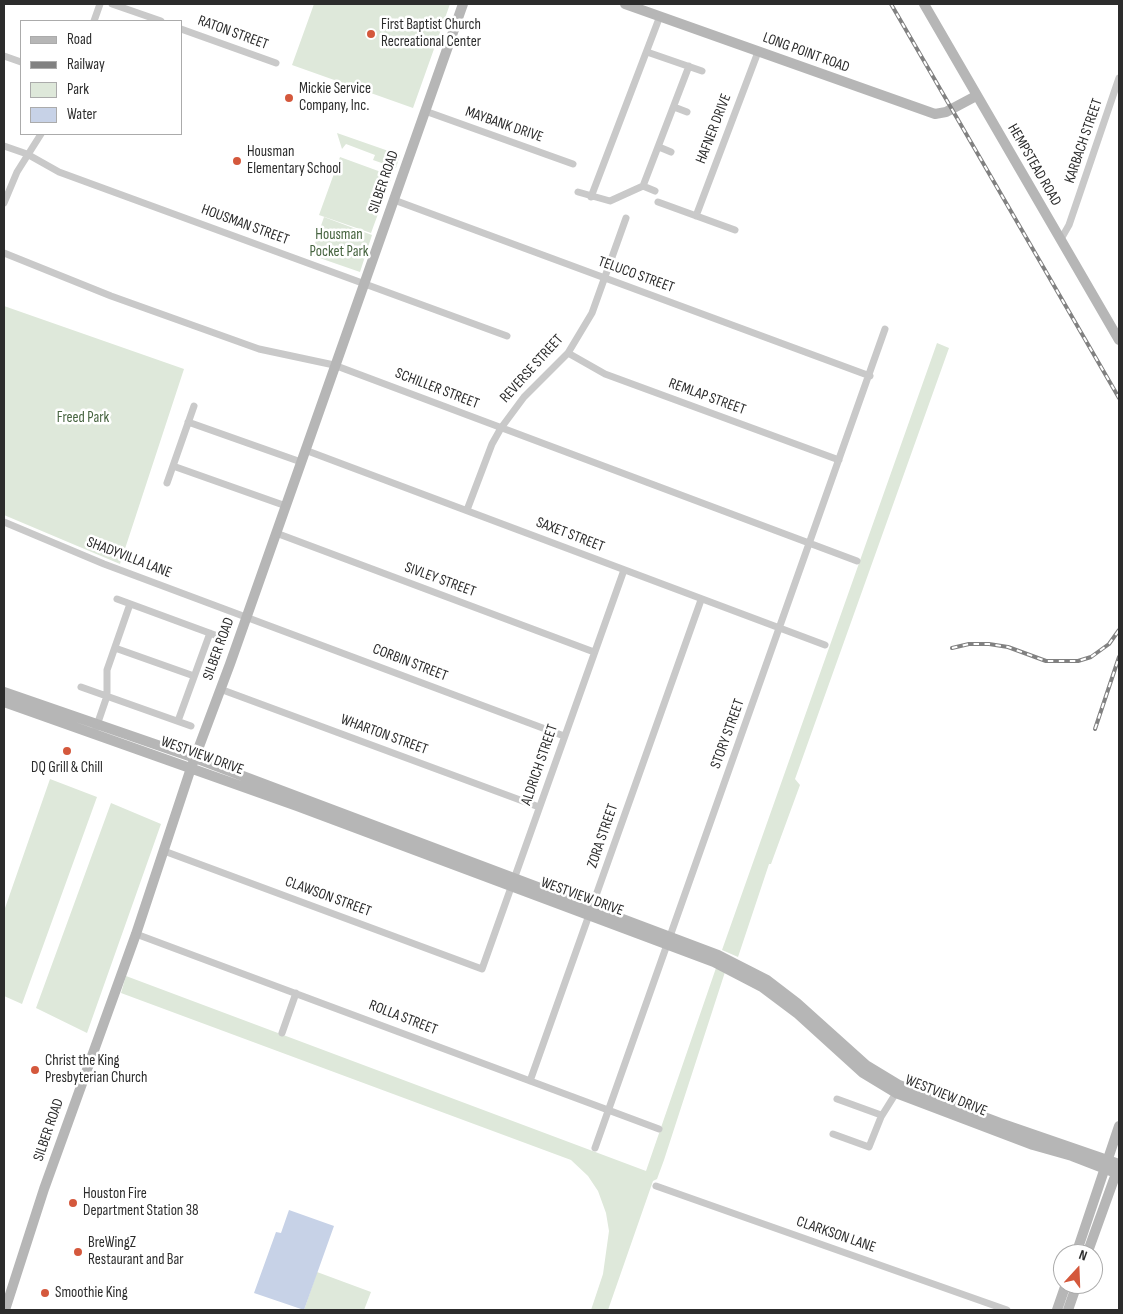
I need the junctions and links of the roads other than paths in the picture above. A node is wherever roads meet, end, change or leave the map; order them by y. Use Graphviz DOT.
graph roads {
  1 [pos="100,4"];
  2 [pos="112,4"];
  3 [pos="463,4"];
  4 [pos="625,4"];
  5 [pos="924,4"];
  6 [pos="660,16"];
  7 [pos="94,20"];
  8 [pos="158,20"];
  9 [pos="182,29"];
  10 [pos="646,52"];
  11 [pos="758,52"];
  12 [pos="4,56"];
  13 [pos="20,62"];
  14 [pos="276,63"];
  15 [pos="689,66"];
  16 [pos="702,71"];
  17 [pos="1119,78"];
  18 [pos="976,96"];
  19 [pos="674,107"];
  20 [pos="425,111"];
  21 [pos="687,112"];
  22 [pos="40,135"];
  23 [pos="4,146"];
  24 [pos="658,147"];
  25 [pos="671,152"];
  26 [pos="27,154"];
  27 [pos="573,164"];
  28 [pos="643,186"];
  29 [pos="655,191"];
  30 [pos="578,192"];
  31 [pos="591,197"];
  32 [pos="394,200"];
  33 [pos="658,202"];
  34 [pos="4,203"];
  35 [pos="696,216"];
  36 [pos="626,218"];
  37 [pos="735,230"];
  38 [pos="1060,239"];
  39 [pos="4,253"];
  40 [pos="604,278"];
  41 [pos="364,283"];
  42 [pos="885,328"];
  43 [pos="507,336"];
  44 [pos="1119,340"];
  45 [pos="568,353"];
  46 [pos="334,365"];
  47 [pos="870,376"];
  48 [pos="194,406"];
  49 [pos="188,422"];
  50 [pos="501,428"];
  51 [pos="305,450"];
  52 [pos="839,460"];
  53 [pos="301,462"];
  54 [pos="173,466"];
  55 [pos="167,483"];
  56 [pos="286,506"];
  57 [pos="466,510"];
  58 [pos="4,522"];
  59 [pos="276,534"];
  60 [pos="809,543"];
  61 [pos="856,561"];
  62 [pos="624,570"];
  63 [pos="117,599"];
  64 [pos="701,600"];
  65 [pos="130,604"];
  66 [pos="246,616"];
  67 [pos="781,628"];
  68 [pos="210,633"];
  69 [pos="223,638"];
  70 [pos="825,645"];
  71 [pos="115,648"];
  72 [pos="594,652"];
  73 [pos="194,676"];
  74 [pos="81,687"];
  75 [pos="220,689"];
  76 [pos="4,692"];
  77 [pos="107,696"];
  78 [pos="4,702"];
  79 [pos="178,721"];
  80 [pos="191,726"];
  81 [pos="96,729"];
  82 [pos="564,736"];
  83 [pos="194,758"];
  84 [pos="190,768"];
  85 [pos="299,802"];
  86 [pos="539,807"];
  87 [pos="164,851"];
  88 [pos="513,883"];
  89 [pos="590,912"];
  90 [pos="136,934"];
  91 [pos="669,941"];
  92 [pos="482,969"];
  93 [pos="296,993"];
  94 [pos="282,1033"];
  95 [pos="530,1081"];
  96 [pos="896,1093"];
  97 [pos="837,1099"];
  98 [pos="609,1110"];
  99 [pos="882,1115"];
  100 [pos="1119,1126"];
  101 [pos="659,1129"];
  102 [pos="833,1134"];
  103 [pos="595,1148"];
  104 [pos="1106,1164"];
  105 [pos="1118,1169"];
  106 [pos="656,1186"];
  107 [pos="1079,1244"];
  108 [pos="1091,1244"];
  109 [pos="1063,1294"];
  110 [pos="1074,1294"];
  111 [pos="5,1308"];
  112 [pos="1007,1310"];
  113 [pos="1057,1310"];
  114 [pos="1068,1310"];
  1 -- 7 [label="street"];
  2 -- 8 [label="street"];
  3 -- 20 [label="main road, SILBER ROAD"];
  4 -- 6 [label="main road, LONG POINT ROAD"];
  5 -- 18 [label="main road, HEMPSTEAD ROAD"];
  6 -- 10 [label="street"];
  6 -- 11 [label="main road, LONG POINT ROAD"];
  9 -- 14 [label="street, RATON STREET"];
  10 -- 15 [label="street"];
  10 -- 31 [label="street"];
  11 -- 18 [label="main road, LONG POINT ROAD"];
  11 -- 35 [label="street, HAFNER DRIVE"];
  12 -- 13 [label="street"];
  15 -- 16 [label="street"];
  15 -- 19 [label="street"];
  17 -- 38 [label="street, KARBACH STREET"];
  18 -- 38 [label="main road, HEMPSTEAD ROAD"];
  19 -- 21 [label="street"];
  19 -- 24 [label="street"];
  20 -- 27 [label="street, MAYBANK DRIVE"];
  20 -- 32 [label="main road, SILBER ROAD"];
  22 -- 26 [label="street"];
  23 -- 26 [label="street, HOUSMAN STREET"];
  24 -- 25 [label="street"];
  24 -- 28 [label="street"];
  26 -- 34 [label="street"];
  26 -- 41 [label="street, HOUSMAN STREET"];
  28 -- 29 [label="street"];
  28 -- 31 [label="street"];
  30 -- 31 [label="street"];
  32 -- 40 [label="street, TELUCO STREET"];
  32 -- 41 [label="main road, SILBER ROAD"];
  33 -- 35 [label="street"];
  35 -- 37 [label="street"];
  36 -- 40 [label="street, REVERSE STREET"];
  38 -- 44 [label="main road, HEMPSTEAD ROAD"];
  39 -- 46 [label="street, SCHILLER STREET"];
  40 -- 45 [label="street, REVERSE STREET"];
  40 -- 47 [label="street, TELUCO STREET"];
  41 -- 43 [label="street, HOUSMAN STREET"];
  41 -- 46 [label="main road, SILBER ROAD"];
  42 -- 47 [label="street, STORY STREET"];
  45 -- 50 [label="street, REVERSE STREET"];
  45 -- 52 [label="street, REMLAP STREET"];
  46 -- 50 [label="street, SCHILLER STREET"];
  46 -- 51 [label="main road, SILBER ROAD"];
  47 -- 52 [label="street, STORY STREET"];
  48 -- 49 [label="street"];
  49 -- 53 [label="street"];
  49 -- 54 [label="street"];
  50 -- 57 [label="street, REVERSE STREET"];
  50 -- 60 [label="street, SCHILLER STREET"];
  51 -- 53 [label="main road, SILBER ROAD"];
  51 -- 57 [label="street, SAXET STREET"];
  52 -- 60 [label="street, STORY STREET"];
  53 -- 56 [label="main road, SILBER ROAD"];
  54 -- 55 [label="street"];
  54 -- 56 [label="street"];
  56 -- 59 [label="main road, SILBER ROAD"];
  57 -- 62 [label="street, SAXET STREET"];
  58 -- 66 [label="street, SHADYVILLA LANE"];
  59 -- 66 [label="main road, SILBER ROAD"];
  59 -- 72 [label="street, SIVLEY STREET"];
  60 -- 61 [label="street, SCHILLER STREET"];
  60 -- 67 [label="street, STORY STREET"];
  62 -- 64 [label="street, SAXET STREET"];
  62 -- 72 [label="street, ALDRICH STREET"];
  63 -- 65 [label="street"];
  64 -- 67 [label="street, SAXET STREET"];
  64 -- 89 [label="street, ZORA STREET"];
  65 -- 68 [label="street"];
  65 -- 71 [label="street"];
  66 -- 75 [label="main road, SILBER ROAD"];
  66 -- 82 [label="street, CORBIN STREET"];
  67 -- 70 [label="street, SAXET STREET"];
  67 -- 91 [label="street, STORY STREET"];
  68 -- 69 [label="street"];
  68 -- 73 [label="street"];
  71 -- 73 [label="street"];
  71 -- 77 [label="street"];
  72 -- 82 [label="street, ALDRICH STREET"];
  73 -- 79 [label="street"];
  74 -- 77 [label="street"];
  75 -- 83 [label="main road, SILBER ROAD"];
  75 -- 86 [label="street, WHARTON STREET"];
  76 -- 81 [label="main road, WESTVIEW DRIVE"];
  77 -- 79 [label="street"];
  77 -- 81 [label="street"];
  78 -- 81 [label="main road, WESTVIEW DRIVE"];
  79 -- 80 [label="street"];
  81 -- 83 [label="main road, WESTVIEW DRIVE"];
  81 -- 84 [label="main road, WESTVIEW DRIVE"];
  82 -- 86 [label="street, ALDRICH STREET"];
  83 -- 84 [label="main road, SILBER ROAD"];
  83 -- 85 [label="main road, WESTVIEW DRIVE"];
  84 -- 85 [label="main road, WESTVIEW DRIVE"];
  84 -- 87 [label="main road, SILBER ROAD"];
  85 -- 88 [label="main road, WESTVIEW DRIVE"];
  86 -- 88 [label="street, ALDRICH STREET"];
  87 -- 90 [label="main road, SILBER ROAD"];
  87 -- 92 [label="street, CLAWSON STREET"];
  88 -- 89 [label="main road, WESTVIEW DRIVE"];
  88 -- 92 [label="street, ALDRICH STREET"];
  89 -- 91 [label="main road, WESTVIEW DRIVE"];
  89 -- 95 [label="street, ZORA STREET"];
  90 -- 93 [label="street, ROLLA STREET"];
  90 -- 111 [label="main road, SILBER ROAD"];
  91 -- 96 [label="main road, WESTVIEW DRIVE"];
  91 -- 98 [label="street, STORY STREET"];
  91 -- 104 [label="main road, WESTVIEW DRIVE"];
  93 -- 94 [label="street"];
  93 -- 95 [label="street, ROLLA STREET"];
  95 -- 98 [label="street, ROLLA STREET"];
  96 -- 99 [label="street"];
  96 -- 104 [label="main road, WESTVIEW DRIVE"];
  97 -- 99 [label="street"];
  98 -- 101 [label="street, ROLLA STREET"];
  98 -- 103 [label="street, STORY STREET"];
  99 -- 102 [label="street"];
  100 -- 104 [label="main road"];
  104 -- 105 [label="main road, WESTVIEW DRIVE"];
  104 -- 107 [label="main road"];
  105 -- 108 [label="main road"];
  106 -- 112 [label="street, CLARKSON LANE"];
  109 -- 113 [label="main road"];
  110 -- 114 [label="main road"];
}
